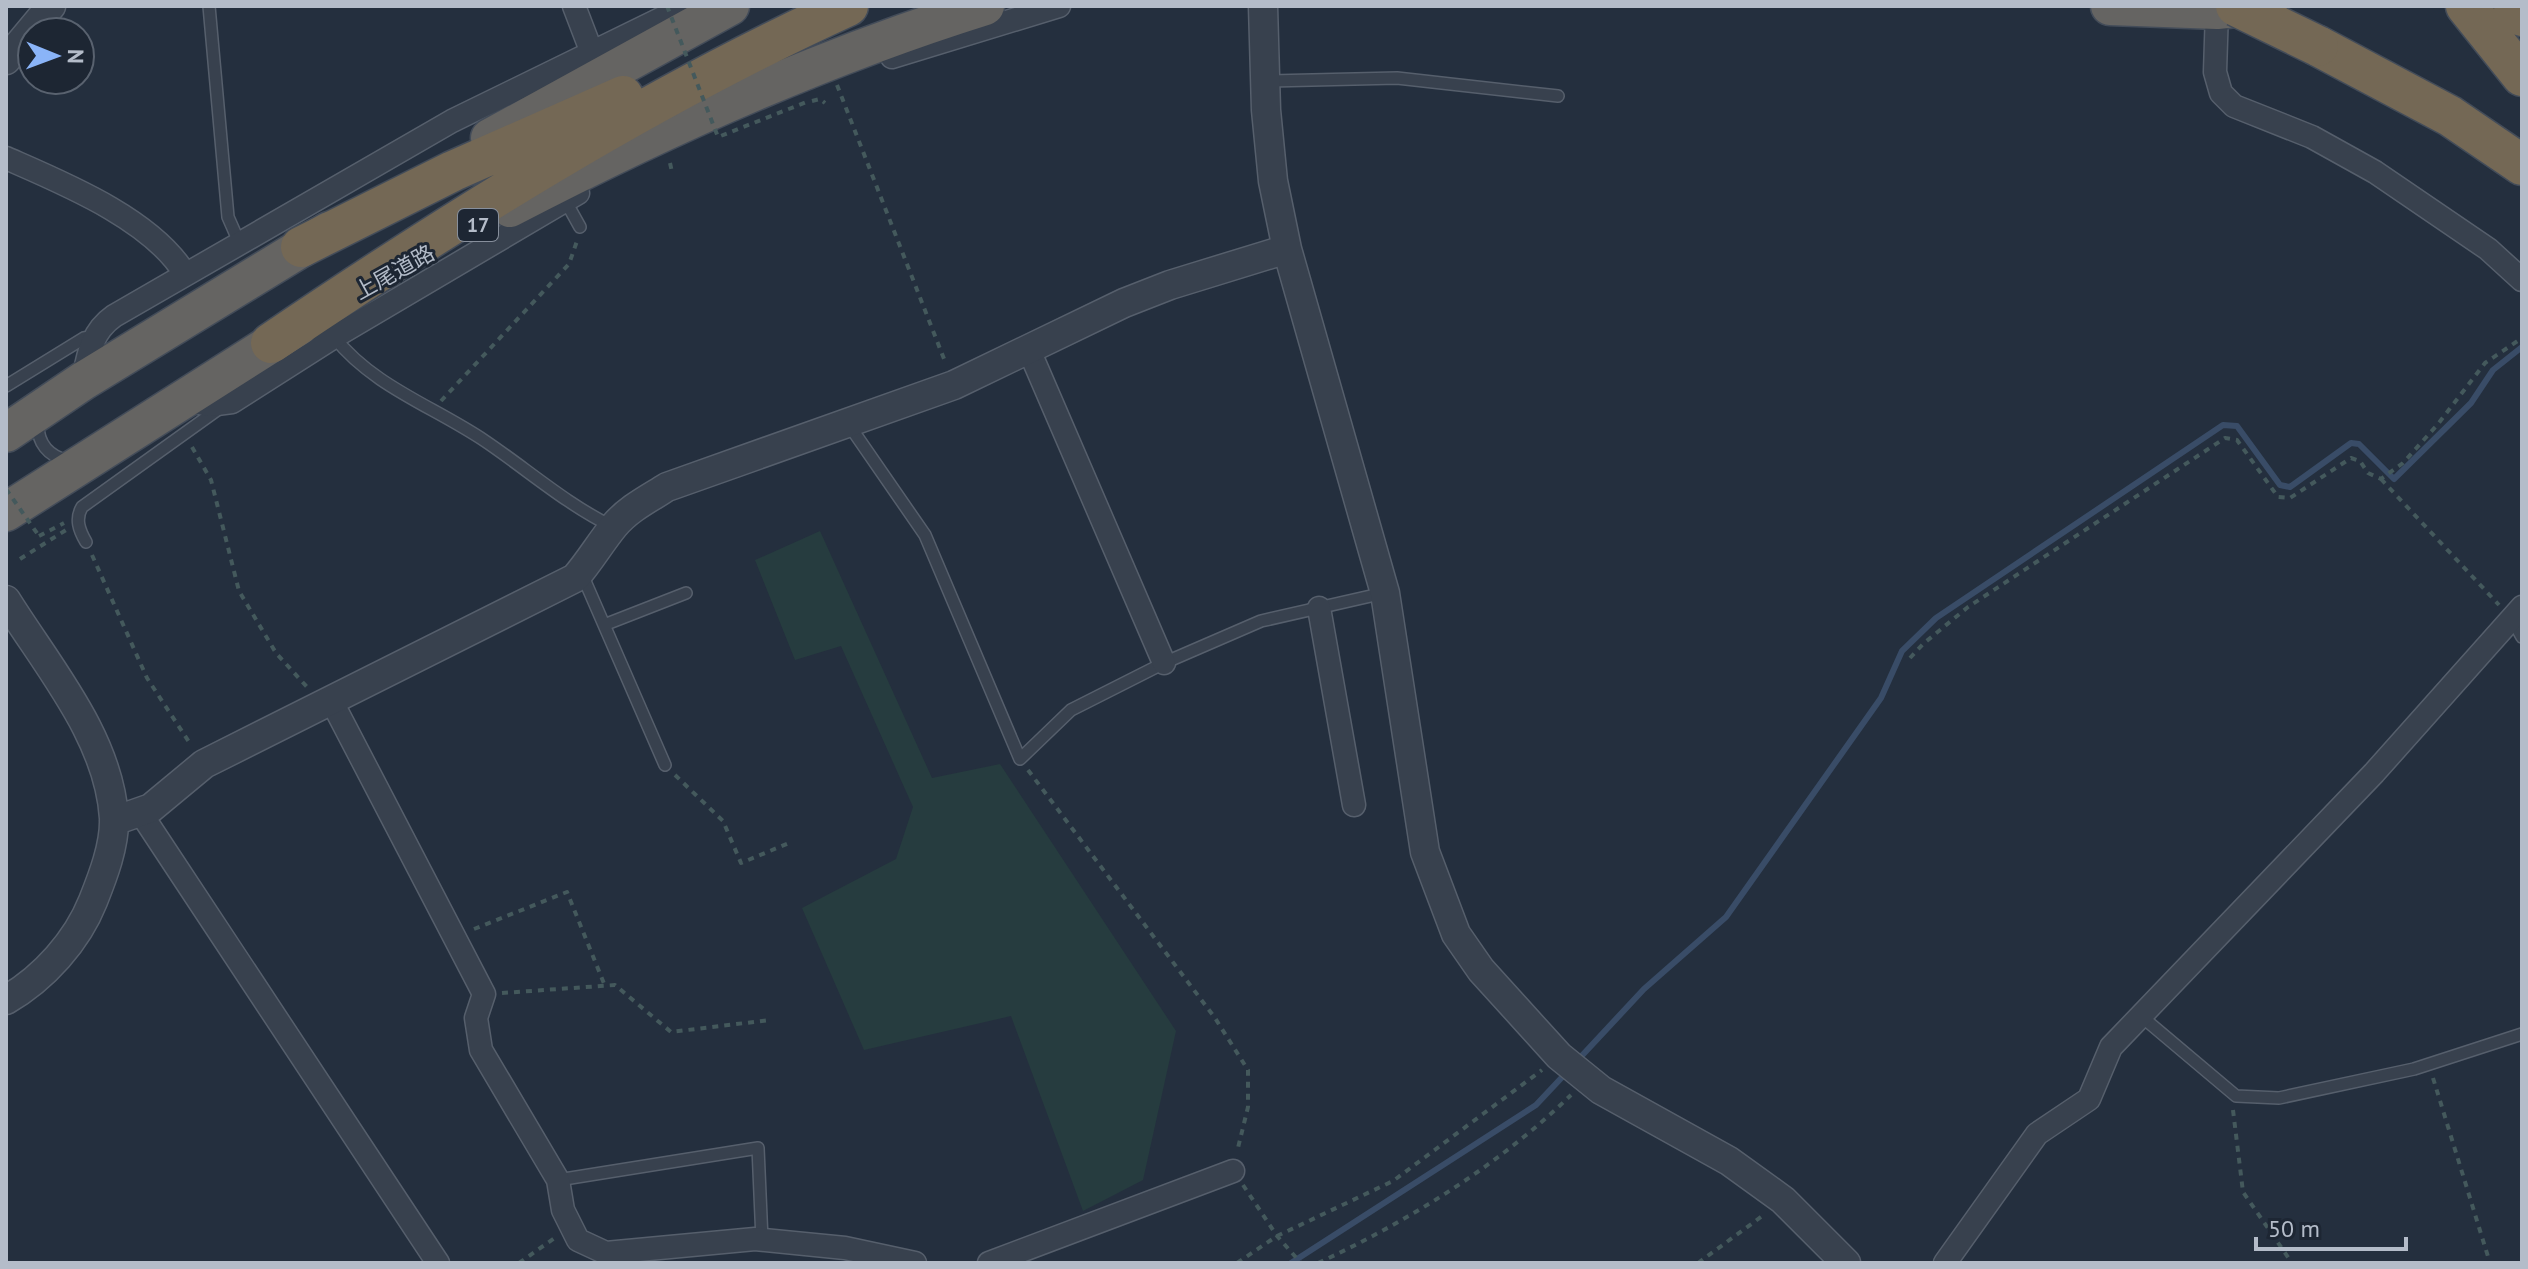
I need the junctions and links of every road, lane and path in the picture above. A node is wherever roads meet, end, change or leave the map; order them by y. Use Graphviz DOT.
graph roads {
  1 [pos="51,6"];
  2 [pos="209,6"];
  3 [pos="574,6"];
  4 [pos="667,6"];
  5 [pos="687,6"];
  6 [pos="730,6"];
  7 [pos="806,6"];
  8 [pos="848,6"];
  9 [pos="985,6"];
  10 [pos="1059,6"];
  11 [pos="1263,6"];
  12 [pos="2110,6"];
  13 [pos="2254,6"];
  14 [pos="2466,6"];
  15 [pos="2514,6"];
  16 [pos="2226,8"];
  17 [pos="2522,16"];
  18 [pos="592,53"];
  19 [pos="6,60"];
  20 [pos="833,75"];
  21 [pos="2522,76"];
  22 [pos="1266,81"];
  23 [pos="1558,96"];
  24 [pos="825,103"];
  25 [pos="6,158"];
  26 [pos="677,160"];
  27 [pos="2522,165"];
  28 [pos="672,172"];
  29 [pos="565,200"];
  30 [pos="580,227"];
  31 [pos="239,242"];
  32 [pos="301,247"];
  33 [pos="1287,249"];
  34 [pos="185,274"];
  35 [pos="2522,280"];
  36 [pos="95,336"];
  37 [pos="334,337"];
  38 [pos="2522,338"];
  39 [pos="271,343"];
  40 [pos="1029,350"];
  41 [pos="83,381"];
  42 [pos="954,385"];
  43 [pos="6,386"];
  44 [pos="222,403"];
  45 [pos="45,405"];
  46 [pos="431,412"];
  47 [pos="183,417"];
  48 [pos="849,425"];
  49 [pos="6,433"];
  50 [pos="80,464"];
  51 [pos="2381,479"];
  52 [pos="6,489"];
  53 [pos="6,512"];
  54 [pos="613,527"];
  55 [pos="86,542"];
  56 [pos="20,559"];
  57 [pos="580,571"];
  58 [pos="686,593"];
  59 [pos="1385,593"];
  60 [pos="6,600"];
  61 [pos="1319,608"];
  62 [pos="2519,621"];
  63 [pos="604,625"];
  64 [pos="1910,658"];
  65 [pos="1164,663"];
  66 [pos="327,702"];
  67 [pos="1020,759"];
  68 [pos="204,764"];
  69 [pos="665,765"];
  70 [pos="1354,805"];
  71 [pos="127,816"];
  72 [pos="789,843"];
  73 [pos="454,937"];
  74 [pos="605,986"];
  75 [pos="484,994"];
  76 [pos="6,1000"];
  77 [pos="2141,1016"];
  78 [pos="770,1020"];
  79 [pos="2522,1034"];
  80 [pos="1559,1056"];
  81 [pos="2429,1064"];
  82 [pos="1588,1080"];
  83 [pos="2231,1092"];
  84 [pos="1233,1171"];
  85 [pos="558,1180"];
  86 [pos="1783,1200"];
  87 [pos="571,1227"];
  88 [pos="1277,1236"];
  89 [pos="762,1240"];
  90 [pos="438,1263"];
  91 [pos="519,1263"];
  92 [pos="915,1263"];
  93 [pos="989,1263"];
  94 [pos="1237,1263"];
  95 [pos="1301,1263"];
  96 [pos="1318,1263"];
  97 [pos="1698,1263"];
  98 [pos="1846,1263"];
  99 [pos="1945,1263"];
  100 [pos="2292,1263"];
  101 [pos="2490,1263"];
  1 -- 19 [label="street"];
  2 -- 31 [label="lane"];
  3 -- 18 [label="street"];
  4 -- 24 [label="path, bridge"];
  5 -- 18 [label="street"];
  6 -- 32 [label="highway"];
  7 -- 32 [label="highway"];
  8 -- 39 [label="highway"];
  9 -- 39 [label="highway, 上尾道路 / 17"];
  10 -- 20 [label="street"];
  11 -- 22 [label="street"];
  12 -- 16 [label="highway"];
  13 -- 16 [label="highway"];
  14 -- 21 [label="highway"];
  15 -- 17 [label="highway"];
  16 -- 27 [label="highway, bridge"];
  16 -- 35 [label="street"];
  18 -- 31 [label="street"];
  20 -- 29 [label="street"];
  20 -- 42 [label="path"];
  22 -- 23 [label="lane"];
  22 -- 33 [label="street"];
  25 -- 34 [label="street"];
  26 -- 28 [label="path"];
  29 -- 30 [label="lane"];
  29 -- 37 [label="street"];
  30 -- 46 [label="path"];
  31 -- 34 [label="street"];
  32 -- 41 [label="highway"];
  33 -- 40 [label="street"];
  33 -- 59 [label="street"];
  34 -- 36 [label="street"];
  36 -- 41 [label="street"];
  36 -- 43 [label="lane"];
  37 -- 44 [label="street"];
  37 -- 46 [label="lane"];
  38 -- 51 [label="path"];
  39 -- 47 [label="highway, 上尾道路 / 17"];
  40 -- 42 [label="street"];
  40 -- 65 [label="street"];
  41 -- 45 [label="highway"];
  42 -- 48 [label="street"];
  44 -- 47 [label="street"];
  44 -- 47 [label="lane"];
  45 -- 49 [label="highway"];
  45 -- 50 [label="lane"];
  46 -- 54 [label="lane"];
  47 -- 50 [label="highway, 上尾道路 / 17"];
  47 -- 55 [label="lane"];
  47 -- 66 [label="path"];
  48 -- 54 [label="street"];
  48 -- 67 [label="lane"];
  50 -- 53 [label="highway, 上尾道路 / 17"];
  51 -- 62 [label="path"];
  51 -- 64 [label="path"];
  52 -- 56 [label="path, bridge"];
  54 -- 57 [label="street"];
  55 -- 68 [label="path"];
  57 -- 63 [label="lane"];
  57 -- 66 [label="street"];
  58 -- 63 [label="lane"];
  59 -- 61 [label="lane"];
  59 -- 80 [label="street"];
  60 -- 71 [label="street"];
  61 -- 65 [label="lane"];
  61 -- 70 [label="street"];
  62 -- 77 [label="street"];
  63 -- 69 [label="lane"];
  65 -- 67 [label="lane"];
  66 -- 68 [label="street"];
  66 -- 73 [label="street"];
  67 -- 84 [label="path"];
  68 -- 71 [label="street"];
  69 -- 72 [label="path"];
  71 -- 76 [label="street"];
  71 -- 90 [label="street"];
  73 -- 74 [label="path"];
  73 -- 75 [label="street"];
  74 -- 75 [label="path"];
  74 -- 78 [label="path"];
  75 -- 85 [label="street"];
  77 -- 83 [label="lane"];
  77 -- 99 [label="street"];
  79 -- 81 [label="lane"];
  80 -- 82 [label="street"];
  80 -- 88 [label="path"];
  81 -- 83 [label="lane"];
  81 -- 101 [label="path"];
  82 -- 86 [label="street"];
  82 -- 96 [label="path"];
  83 -- 100 [label="path"];
  84 -- 88 [label="path"];
  84 -- 93 [label="street"];
  85 -- 87 [label="street"];
  85 -- 89 [label="lane"];
  86 -- 97 [label="path"];
  86 -- 98 [label="street"];
  87 -- 89 [label="street"];
  87 -- 91 [label="path"];
  88 -- 94 [label="path"];
  88 -- 95 [label="path"];
  89 -- 92 [label="street"];
}
